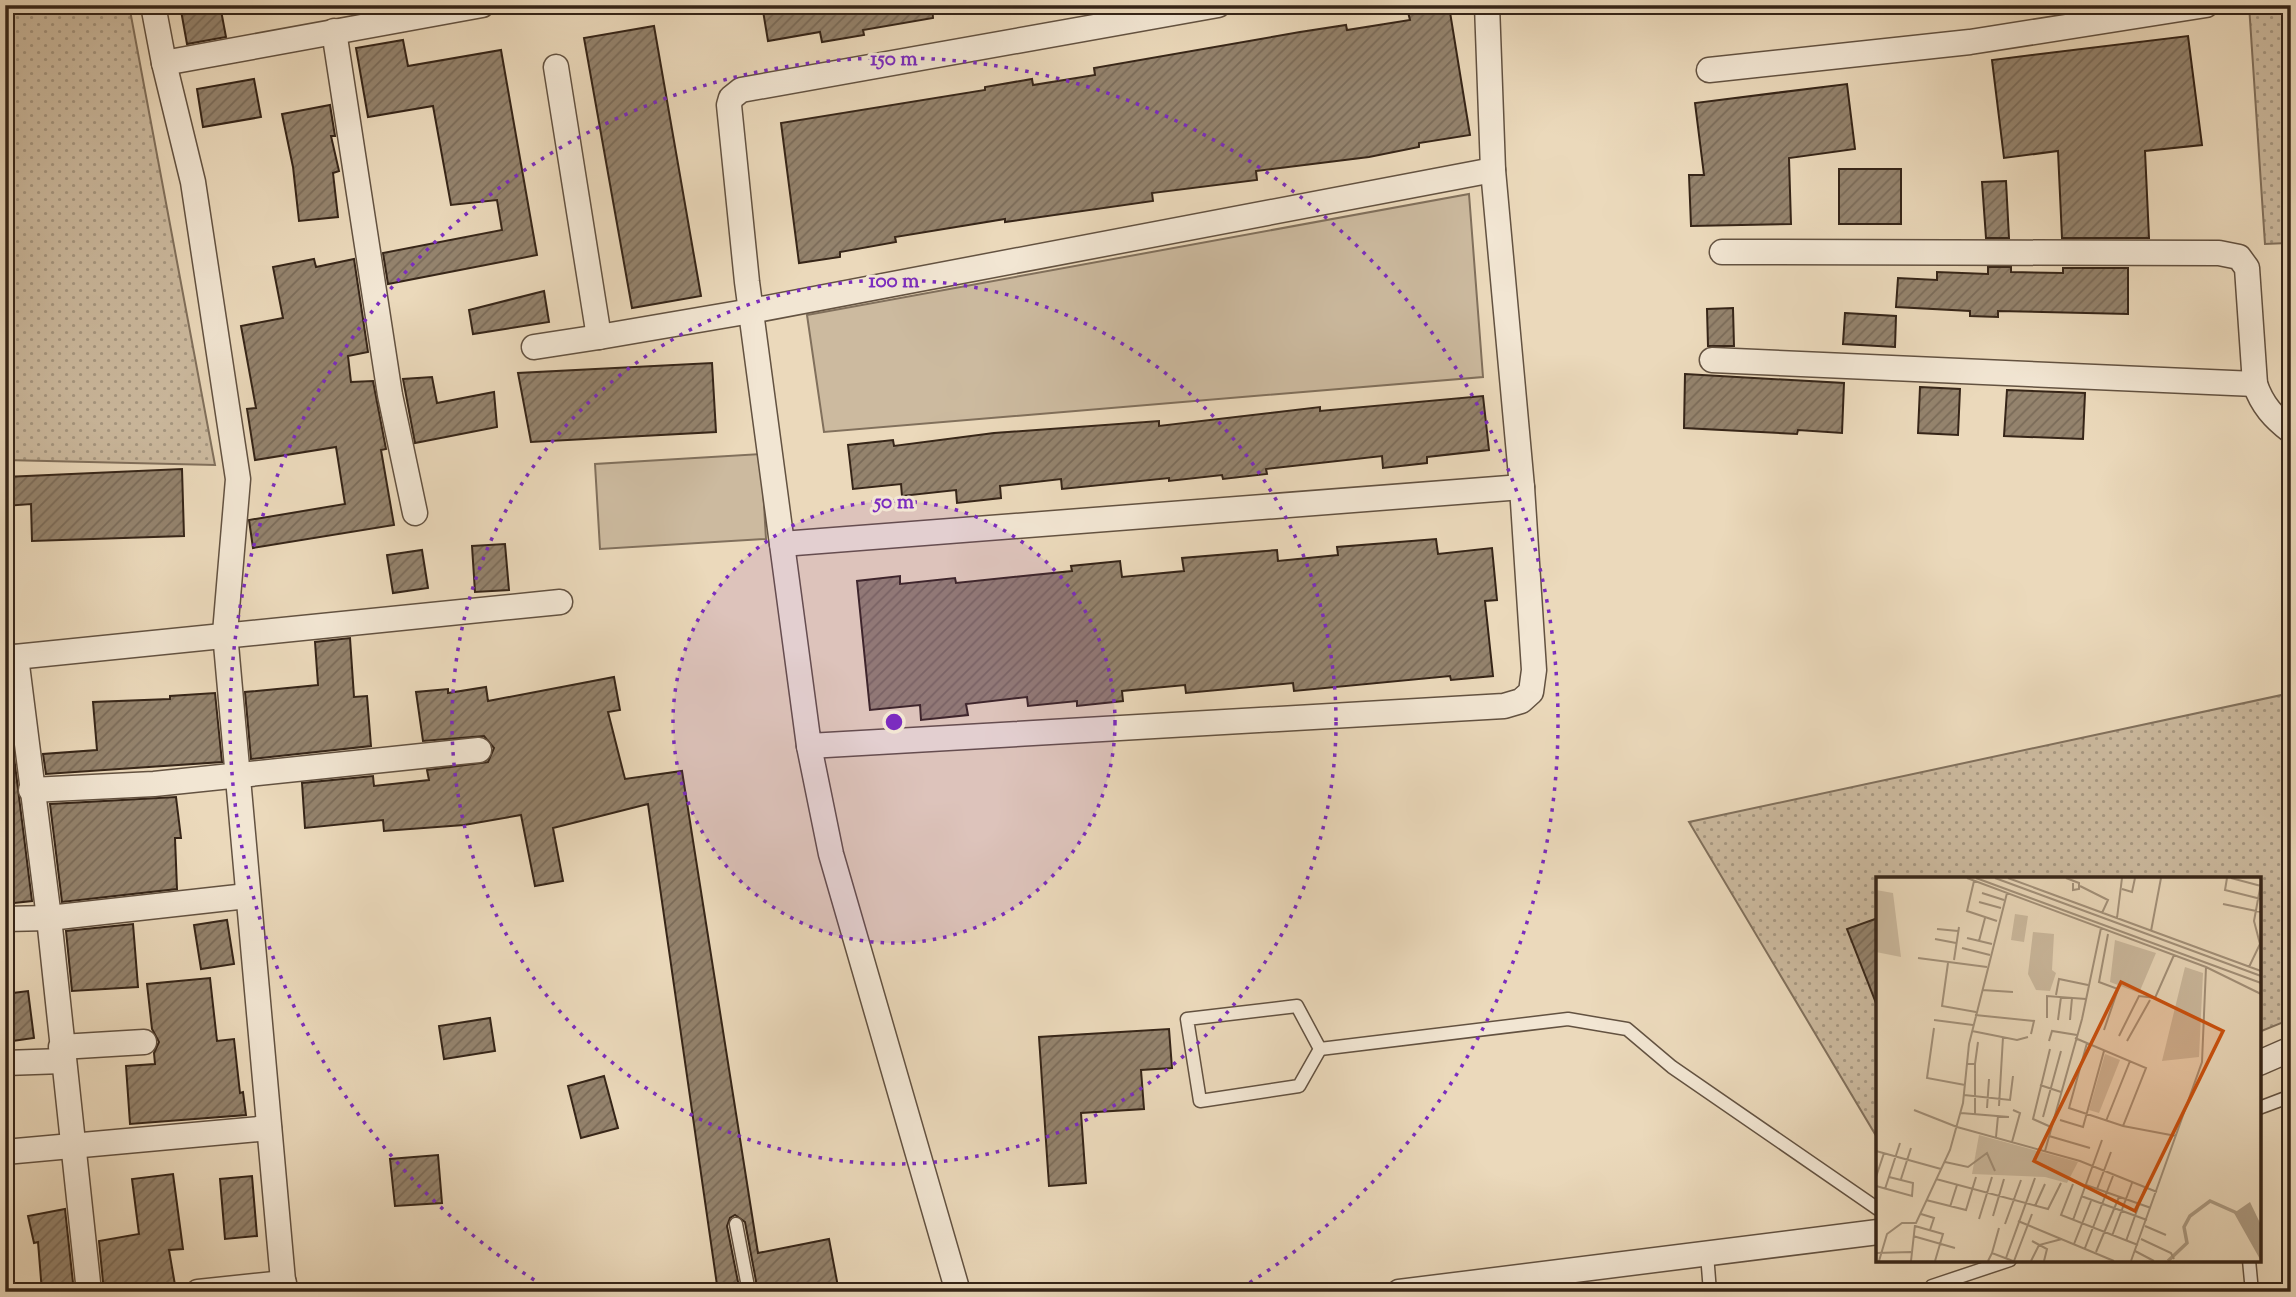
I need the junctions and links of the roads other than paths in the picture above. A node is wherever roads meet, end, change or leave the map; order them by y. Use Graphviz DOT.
graph roads {
  1 [pos="153,5"];
  2 [pos="482,5"];
  3 [pos="1218,5"];
  4 [pos="1487,5"];
  5 [pos="2206,5"];
  6 [pos="441,9"];
  7 [pos="334,31"];
  8 [pos="163,63"];
  9 [pos="555,67"];
  10 [pos="1709,70"];
  11 [pos="1493,170"];
  12 [pos="1722,252"];
  13 [pos="751,312"];
  14 [pos="599,337"];
  15 [pos="534,347"];
  16 [pos="1712,360"];
  17 [pos="2255,384"];
  18 [pos="2291,432"];
  19 [pos="1522,487"];
  20 [pos="415,513"];
  21 [pos="782,544"];
  22 [pos="560,602"];
  23 [pos="225,633"];
  24 [pos="11,657"];
  25 [pos="809,746"];
  26 [pos="479,750"];
  27 [pos="238,776"];
  28 [pos="32,790"];
  29 [pos="247,896"];
  30 [pos="49,918"];
  31 [pos="5,919"];
  32 [pos="144,1042"];
  33 [pos="1320,1049"];
  34 [pos="2291,1049"];
  35 [pos="62,1054"];
  36 [pos="2261,1062"];
  37 [pos="5,1063"];
  38 [pos="2291,1096"];
  39 [pos="2261,1107"];
  40 [pos="270,1128"];
  41 [pos="73,1147"];
  42 [pos="5,1152"];
  43 [pos="1876,1208"];
  44 [pos="736,1224"];
  45 [pos="1876,1232"];
  46 [pos="1707,1254"];
  47 [pos="2004,1262"];
  48 [pos="2249,1262"];
  49 [pos="284,1287"];
  50 [pos="89,1292"];
  51 [pos="198,1292"];
  52 [pos="749,1292"];
  53 [pos="958,1292"];
  54 [pos="1399,1292"];
  55 [pos="1710,1292"];
  56 [pos="1932,1292"];
  57 [pos="2252,1292"];
  1 -- 8 [label="street"];
  2 -- 6 [label="street"];
  3 -- 13 [label="street"];
  4 -- 11 [label="street"];
  5 -- 10 [label="street"];
  6 -- 7 [label="street"];
  7 -- 8 [label="street"];
  7 -- 20 [label="street"];
  8 -- 23 [label="street"];
  9 -- 14 [label="street"];
  11 -- 13 [label="street"];
  11 -- 19 [label="street"];
  12 -- 17 [label="street"];
  13 -- 14 [label="street"];
  13 -- 21 [label="street"];
  14 -- 15 [label="street"];
  16 -- 17 [label="street"];
  17 -- 18 [label="street"];
  19 -- 21 [label="street"];
  19 -- 25 [label="street"];
  21 -- 25 [label="street"];
  22 -- 23 [label="street"];
  23 -- 24 [label="street"];
  23 -- 27 [label="street"];
  24 -- 28 [label="street"];
  25 -- 53 [label="street"];
  26 -- 27 [label="street"];
  27 -- 28 [label="street"];
  27 -- 29 [label="street"];
  28 -- 30 [label="street"];
  29 -- 30 [label="street"];
  29 -- 40 [label="street"];
  30 -- 31 [label="street"];
  30 -- 35 [label="street"];
  32 -- 35 [label="street"];
  33 -- 33 [label="lane"];
  33 -- 43 [label="lane"];
  34 -- 36 [label="street"];
  35 -- 37 [label="street"];
  35 -- 41 [label="street"];
  38 -- 39 [label="lane"];
  40 -- 41 [label="street"];
  40 -- 49 [label="street"];
  41 -- 42 [label="street"];
  41 -- 50 [label="street"];
  44 -- 52 [label="lane"];
  45 -- 46 [label="street"];
  46 -- 54 [label="street"];
  46 -- 55 [label="lane"];
  47 -- 56 [label="lane"];
  48 -- 57 [label="lane"];
  49 -- 51 [label="street"];
}
